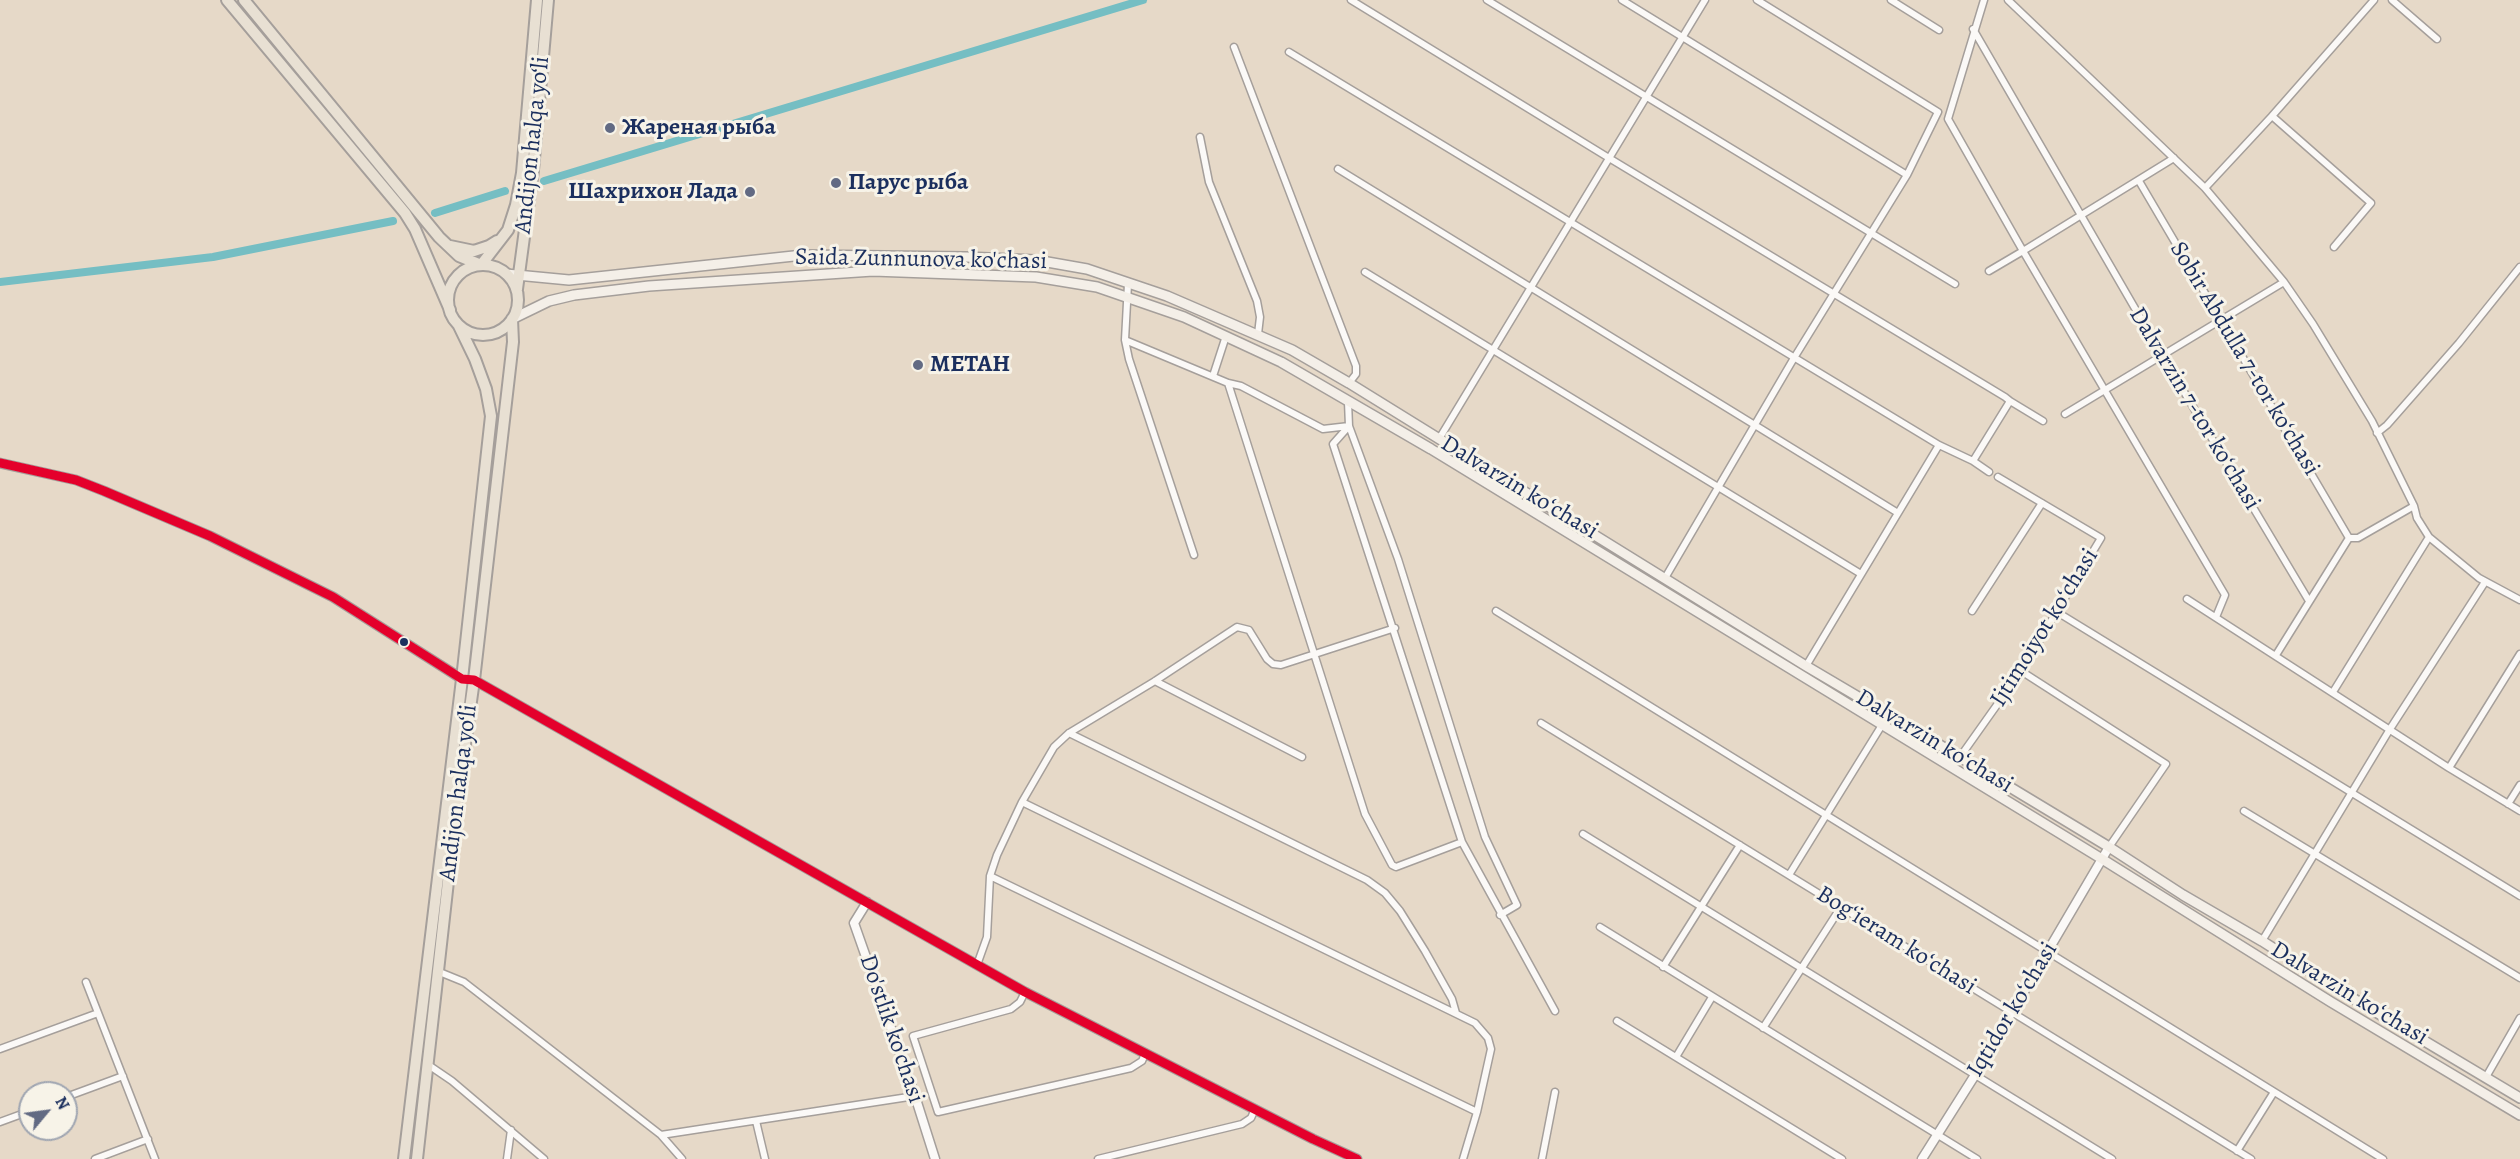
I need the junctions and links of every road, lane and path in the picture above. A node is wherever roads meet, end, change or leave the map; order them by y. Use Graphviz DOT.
graph roads {
  1 [pos="227,0"];
  2 [pos="244,0"];
  3 [pos="537,0"];
  4 [pos="548,0"];
  5 [pos="1352,0"];
  6 [pos="1487,0"];
  7 [pos="1622,0"];
  8 [pos="1705,0"];
  9 [pos="1757,0"];
  10 [pos="1891,0"];
  11 [pos="1984,0"];
  12 [pos="2008,0"];
  13 [pos="2374,0"];
  14 [pos="2392,0"];
  15 [pos="1973,29"];
  16 [pos="1939,30"];
  17 [pos="1682,37"];
  18 [pos="2437,39"];
  19 [pos="1234,47"];
  20 [pos="1289,52"];
  21 [pos="1646,98"];
  22 [pos="2272,116"];
  23 [pos="1200,137"];
  24 [pos="1609,158"];
  25 [pos="2174,158"];
  26 [pos="1338,169"];
  27 [pos="1907,175"];
  28 [pos="2139,181"];
  29 [pos="2205,188"];
  30 [pos="2080,216"];
  31 [pos="1570,223"];
  32 [pos="1872,232"];
  33 [pos="502,237"];
  34 [pos="448,245"];
  35 [pos="2334,247"];
  36 [pos="2022,251"];
  37 [pos="481,265"];
  38 [pos="2520,267"];
  39 [pos="1087,269"];
  40 [pos="1989,271"];
  41 [pos="1365,272"];
  42 [pos="506,274"];
  43 [pos="519,275"];
  44 [pos="2284,282"];
  45 [pos="1128,284"];
  46 [pos="1955,284"];
  47 [pos="1085,285"];
  48 [pos="1530,288"];
  49 [pos="517,289"];
  50 [pos="1834,294"];
  51 [pos="1126,298"];
  52 [pos="450,310"];
  53 [pos="512,319"];
  54 [pos="2221,321"];
  55 [pos="459,326"];
  56 [pos="1257,334"];
  57 [pos="1226,336"];
  58 [pos="1125,340"];
  59 [pos="1286,347"];
  60 [pos="1493,350"];
  61 [pos="2162,356"];
  62 [pos="1794,358"];
  63 [pos="1281,362"];
  64 [pos="1213,376"];
  65 [pos="1228,383"];
  66 [pos="1349,383"];
  67 [pos="2104,390"];
  68 [pos="2010,401"];
  69 [pos="1348,402"];
  70 [pos="2065,414"];
  71 [pos="2043,421"];
  72 [pos="1755,425"];
  73 [pos="1349,426"];
  74 [pos="2377,433"];
  75 [pos="1439,439"];
  76 [pos="1938,446"];
  77 [pos="1973,461"];
  78 [pos="0,463"];
  79 [pos="1989,471"];
  80 [pos="1998,477"];
  81 [pos="1717,486"];
  82 [pos="2042,502"];
  83 [pos="2414,506"];
  84 [pos="1898,513"];
  85 [pos="2429,537"];
  86 [pos="2349,538"];
  87 [pos="1194,555"];
  88 [pos="1861,574"];
  89 [pos="1665,578"];
  90 [pos="2485,582"];
  91 [pos="2187,600"];
  92 [pos="2520,600"];
  93 [pos="2309,601"];
  94 [pos="1496,611"];
  95 [pos="1972,611"];
  96 [pos="2057,612"];
  97 [pos="2216,617"];
  98 [pos="1395,628"];
  99 [pos="1786,652"];
  100 [pos="1314,654"];
  101 [pos="2520,654"];
  102 [pos="2276,656"];
  103 [pos="1780,664"];
  104 [pos="1806,666"];
  105 [pos="2021,671"];
  106 [pos="468,680"];
  107 [pos="1155,681"];
  108 [pos="2333,692"];
  109 [pos="1541,723"];
  110 [pos="1882,725"];
  111 [pos="2390,729"];
  112 [pos="1069,733"];
  113 [pos="1302,757"];
  114 [pos="1960,757"];
  115 [pos="2449,768"];
  116 [pos="2520,784"];
  117 [pos="2352,793"];
  118 [pos="1022,802"];
  119 [pos="2508,804"];
  120 [pos="2244,811"];
  121 [pos="2520,811"];
  122 [pos="1826,814"];
  123 [pos="1583,834"];
  124 [pos="1462,842"];
  125 [pos="1740,844"];
  126 [pos="2109,847"];
  127 [pos="2315,852"];
  128 [pos="2102,859"];
  129 [pos="1789,875"];
  130 [pos="990,876"];
  131 [pos="2520,896"];
  132 [pos="867,902"];
  133 [pos="2195,903"];
  134 [pos="1701,906"];
  135 [pos="1841,907"];
  136 [pos="2188,914"];
  137 [pos="1500,915"];
  138 [pos="1600,927"];
  139 [pos="2262,941"];
  140 [pos="2049,951"];
  141 [pos="977,965"];
  142 [pos="1663,967"];
  143 [pos="1803,967"];
  144 [pos="437,971"];
  145 [pos="2520,978"];
  146 [pos="86,982"];
  147 [pos="1025,992"];
  148 [pos="1712,997"];
  149 [pos="1555,1011"];
  150 [pos="98,1013"];
  151 [pos="1456,1013"];
  152 [pos="2012,1013"];
  153 [pos="2520,1018"];
  154 [pos="1617,1021"];
  155 [pos="1763,1028"];
  156 [pos="0,1049"];
  157 [pos="1145,1054"];
  158 [pos="1677,1057"];
  159 [pos="427,1064"];
  160 [pos="1975,1075"];
  161 [pos="123,1076"];
  162 [pos="2486,1077"];
  163 [pos="1555,1092"];
  164 [pos="2274,1092"];
  165 [pos="78,1093"];
  166 [pos="915,1096"];
  167 [pos="2520,1098"];
  168 [pos="1255,1109"];
  169 [pos="1476,1112"];
  170 [pos="18,1115"];
  171 [pos="2520,1115"];
  172 [pos="756,1120"];
  173 [pos="0,1122"];
  174 [pos="511,1130"];
  175 [pos="1937,1134"];
  176 [pos="662,1136"];
  177 [pos="148,1139"];
  178 [pos="2237,1151"];
  179 [pos="95,1159"];
  180 [pos="155,1159"];
  181 [pos="404,1159"];
  182 [pos="417,1159"];
  183 [pos="507,1159"];
  184 [pos="544,1159"];
  185 [pos="682,1159"];
  186 [pos="765,1159"];
  187 [pos="935,1159"];
  188 [pos="1098,1159"];
  189 [pos="1357,1159"];
  190 [pos="1463,1159"];
  191 [pos="1542,1159"];
  192 [pos="1842,1159"];
  193 [pos="1922,1159"];
  194 [pos="1977,1159"];
  195 [pos="2112,1159"];
  196 [pos="2251,1159"];
  197 [pos="2383,1159"];
  1 -- 52 [label="highway"];
  2 -- 34 [label="highway"];
  3 -- 33 [label="highway, Andijon halqa yo‘li"];
  4 -- 43 [label="highway, Andijon halqa yo‘li"];
  5 -- 24 [label="street"];
  6 -- 21 [label="street"];
  7 -- 17 [label="street"];
  8 -- 17 [label="street"];
  9 -- 27 [label="street"];
  10 -- 16 [label="street"];
  11 -- 15 [label="street"];
  12 -- 25 [label="street"];
  13 -- 22 [label="street"];
  14 -- 18 [label="street"];
  15 -- 30 [label="street, Dalvarzin 7-tor koʻchasi"];
  15 -- 36 [label="street"];
  17 -- 21 [label="street"];
  17 -- 27 [label="street"];
  19 -- 66 [label="street"];
  20 -- 31 [label="street"];
  21 -- 24 [label="street"];
  21 -- 32 [label="street"];
  22 -- 29 [label="street"];
  22 -- 35 [label="street"];
  23 -- 56 [label="street"];
  24 -- 31 [label="street"];
  24 -- 50 [label="street"];
  25 -- 28 [label="street"];
  25 -- 29 [label="street"];
  26 -- 48 [label="street"];
  27 -- 32 [label="street"];
  28 -- 30 [label="street"];
  28 -- 54 [label="street, Sobir Abdulla 7-tor koʻchasi"];
  29 -- 44 [label="street"];
  30 -- 36 [label="street"];
  30 -- 61 [label="street, Dalvarzin 7-tor koʻchasi"];
  31 -- 48 [label="street"];
  31 -- 62 [label="street"];
  32 -- 46 [label="street"];
  32 -- 50 [label="street"];
  33 -- 34 [label="highway"];
  33 -- 37 [label="highway, Andijon halqa yo‘li"];
  34 -- 37 [label="highway"];
  36 -- 40 [label="street"];
  36 -- 67 [label="street"];
  37 -- 42 [label="highway"];
  37 -- 52 [label="highway"];
  38 -- 74 [label="street"];
  39 -- 43 [label="main road, Saida Zunnunova ko'chasi"];
  39 -- 45 [label="main road, Saida Zunnunova ko'chasi"];
  39 -- 47 [label="main road"];
  41 -- 60 [label="street"];
  42 -- 43 [label="main road, Saida Zunnunova ko'chasi"];
  42 -- 49 [label="highway"];
  43 -- 49 [label="highway, Andijon halqa yo‘li"];
  44 -- 54 [label="street"];
  44 -- 74 [label="street"];
  45 -- 51 [label="street"];
  45 -- 56 [label="main road, Saida Zunnunova ko'chasi"];
  47 -- 51 [label="main road, Saida Zunnunova ko'chasi"];
  47 -- 53 [label="main road, Saida Zunnunova ko'chasi"];
  48 -- 60 [label="street"];
  48 -- 72 [label="street"];
  49 -- 53 [label="highway"];
  50 -- 62 [label="street"];
  50 -- 68 [label="street"];
  51 -- 57 [label="main road, Saida Zunnunova ko'chasi"];
  51 -- 58 [label="street"];
  52 -- 55 [label="highway"];
  53 -- 55 [label="highway"];
  53 -- 106 [label="highway, Andijon halqa yo‘li"];
  54 -- 61 [label="street"];
  54 -- 86 [label="street, Sobir Abdulla 7-tor koʻchasi"];
  55 -- 106 [label="highway, Andijon halqa yo‘li"];
  56 -- 59 [label="main road, Saida Zunnunova ko'chasi"];
  57 -- 63 [label="main road, Saida Zunnunova ko'chasi"];
  57 -- 64 [label="street"];
  58 -- 64 [label="street"];
  58 -- 87 [label="street"];
  59 -- 63 [label="main road"];
  59 -- 66 [label="main road, Saida Zunnunova ko'chasi"];
  60 -- 75 [label="street"];
  60 -- 81 [label="street"];
  61 -- 67 [label="street"];
  61 -- 93 [label="street, Dalvarzin 7-tor koʻchasi"];
  62 -- 72 [label="street"];
  62 -- 76 [label="street"];
  63 -- 69 [label="main road, Saida Zunnunova ko'chasi"];
  64 -- 65 [label="street"];
  65 -- 73 [label="street"];
  65 -- 100 [label="street"];
  66 -- 75 [label="main road, Dalvarzin koʻchasi"];
  67 -- 70 [label="street"];
  67 -- 97 [label="street"];
  68 -- 71 [label="street"];
  68 -- 77 [label="street"];
  69 -- 73 [label="street"];
  69 -- 103 [label="main road, Dalvarzin koʻchasi"];
  72 -- 81 [label="street"];
  72 -- 84 [label="street"];
  73 -- 98 [label="street"];
  73 -- 137 [label="street"];
  74 -- 83 [label="street"];
  75 -- 89 [label="main road, Dalvarzin koʻchasi"];
  76 -- 77 [label="street"];
  76 -- 84 [label="street"];
  77 -- 79 [label="street"];
  78 -- 106 [label="street"];
  80 -- 82 [label="street, Ijtimoiyot koʻchasi"];
  81 -- 88 [label="street"];
  81 -- 89 [label="street"];
  82 -- 95 [label="street"];
  82 -- 96 [label="street, Ijtimoiyot koʻchasi"];
  83 -- 85 [label="street"];
  83 -- 86 [label="street"];
  84 -- 88 [label="street"];
  85 -- 90 [label="street"];
  85 -- 108 [label="street"];
  86 -- 93 [label="street"];
  88 -- 104 [label="street"];
  89 -- 99 [label="main road, Dalvarzin koʻchasi"];
  90 -- 92 [label="street"];
  90 -- 111 [label="street"];
  91 -- 97 [label="street"];
  93 -- 102 [label="street"];
  94 -- 122 [label="street"];
  96 -- 105 [label="street, Ijtimoiyot koʻchasi"];
  96 -- 117 [label="street"];
  97 -- 102 [label="street"];
  98 -- 100 [label="street"];
  98 -- 124 [label="street"];
  99 -- 103 [label="main road"];
  99 -- 104 [label="main road, Dalvarzin koʻchasi"];
  100 -- 107 [label="street"];
  100 -- 124 [label="street"];
  101 -- 115 [label="street"];
  102 -- 108 [label="street"];
  103 -- 110 [label="main road, Dalvarzin koʻchasi"];
  104 -- 114 [label="main road, Dalvarzin koʻchasi"];
  105 -- 114 [label="street, Ijtimoiyot koʻchasi"];
  105 -- 126 [label="street"];
  106 -- 132 [label="street"];
  106 -- 144 [label="highway, Andijon halqa yo‘li"];
  106 -- 181 [label="highway, Andijon halqa yo‘li"];
  107 -- 112 [label="street"];
  107 -- 113 [label="street"];
  108 -- 111 [label="street"];
  109 -- 125 [label="street, Bogʻieram koʻchasi"];
  110 -- 122 [label="street"];
  110 -- 128 [label="main road, Dalvarzin koʻchasi"];
  111 -- 115 [label="street"];
  111 -- 117 [label="street"];
  112 -- 118 [label="street"];
  112 -- 151 [label="street"];
  114 -- 126 [label="main road, Dalvarzin koʻchasi"];
  115 -- 119 [label="street"];
  116 -- 119 [label="street"];
  117 -- 127 [label="street"];
  117 -- 131 [label="street"];
  118 -- 130 [label="street"];
  118 -- 151 [label="street"];
  119 -- 121 [label="street"];
  120 -- 127 [label="street"];
  122 -- 129 [label="street"];
  122 -- 140 [label="street"];
  123 -- 134 [label="street"];
  124 -- 137 [label="street"];
  125 -- 129 [label="street, Bogʻieram koʻchasi"];
  125 -- 134 [label="street"];
  126 -- 128 [label="street, Iqtidor koʻchasi"];
  126 -- 133 [label="main road, Dalvarzin koʻchasi"];
  127 -- 139 [label="street"];
  127 -- 145 [label="street"];
  128 -- 136 [label="main road, Dalvarzin koʻchasi"];
  128 -- 140 [label="street, Iqtidor koʻchasi"];
  129 -- 135 [label="street, Bogʻieram koʻchasi"];
  130 -- 141 [label="street"];
  130 -- 169 [label="street"];
  132 -- 141 [label="street"];
  132 -- 166 [label="street, Do'stlik ko'chasi"];
  133 -- 136 [label="main road"];
  133 -- 139 [label="main road, Dalvarzin koʻchasi"];
  134 -- 142 [label="street"];
  134 -- 143 [label="street"];
  135 -- 143 [label="street"];
  135 -- 152 [label="street, Bogʻieram koʻchasi"];
  136 -- 171 [label="main road, Dalvarzin koʻchasi"];
  137 -- 149 [label="street"];
  138 -- 142 [label="street"];
  139 -- 162 [label="main road, Dalvarzin koʻchasi"];
  140 -- 152 [label="street, Iqtidor koʻchasi"];
  140 -- 164 [label="street"];
  141 -- 147 [label="street"];
  142 -- 148 [label="street"];
  143 -- 155 [label="street"];
  143 -- 160 [label="street"];
  144 -- 159 [label="highway, Andijon halqa yo‘li"];
  144 -- 176 [label="street"];
  146 -- 150 [label="street"];
  147 -- 157 [label="street"];
  147 -- 157 [label="street"];
  148 -- 155 [label="street"];
  148 -- 158 [label="street"];
  150 -- 156 [label="street"];
  150 -- 161 [label="street"];
  151 -- 169 [label="street"];
  152 -- 160 [label="street, Iqtidor koʻchasi"];
  152 -- 178 [label="street, Bogʻieram koʻchasi"];
  153 -- 162 [label="street"];
  154 -- 158 [label="street"];
  155 -- 175 [label="street"];
  157 -- 168 [label="street"];
  158 -- 192 [label="street"];
  159 -- 174 [label="street"];
  159 -- 182 [label="highway, Andijon halqa yo‘li"];
  160 -- 175 [label="street, Iqtidor koʻchasi"];
  160 -- 195 [label="street"];
  161 -- 165 [label="street"];
  161 -- 177 [label="street"];
  162 -- 167 [label="main road, Dalvarzin koʻchasi"];
  163 -- 191 [label="street"];
  164 -- 178 [label="street"];
  164 -- 197 [label="street"];
  166 -- 172 [label="street"];
  166 -- 187 [label="street, Do'stlik ko'chasi"];
  168 -- 188 [label="street"];
  168 -- 189 [label="street"];
  169 -- 190 [label="street"];
  170 -- 173 [label="street"];
  172 -- 176 [label="street"];
  172 -- 186 [label="street"];
  174 -- 183 [label="street"];
  174 -- 184 [label="street"];
  175 -- 193 [label="street, Iqtidor koʻchasi"];
  175 -- 194 [label="street"];
  176 -- 185 [label="street"];
  177 -- 179 [label="street"];
  177 -- 180 [label="street"];
  178 -- 196 [label="street, Bogʻieram koʻchasi"];
}
